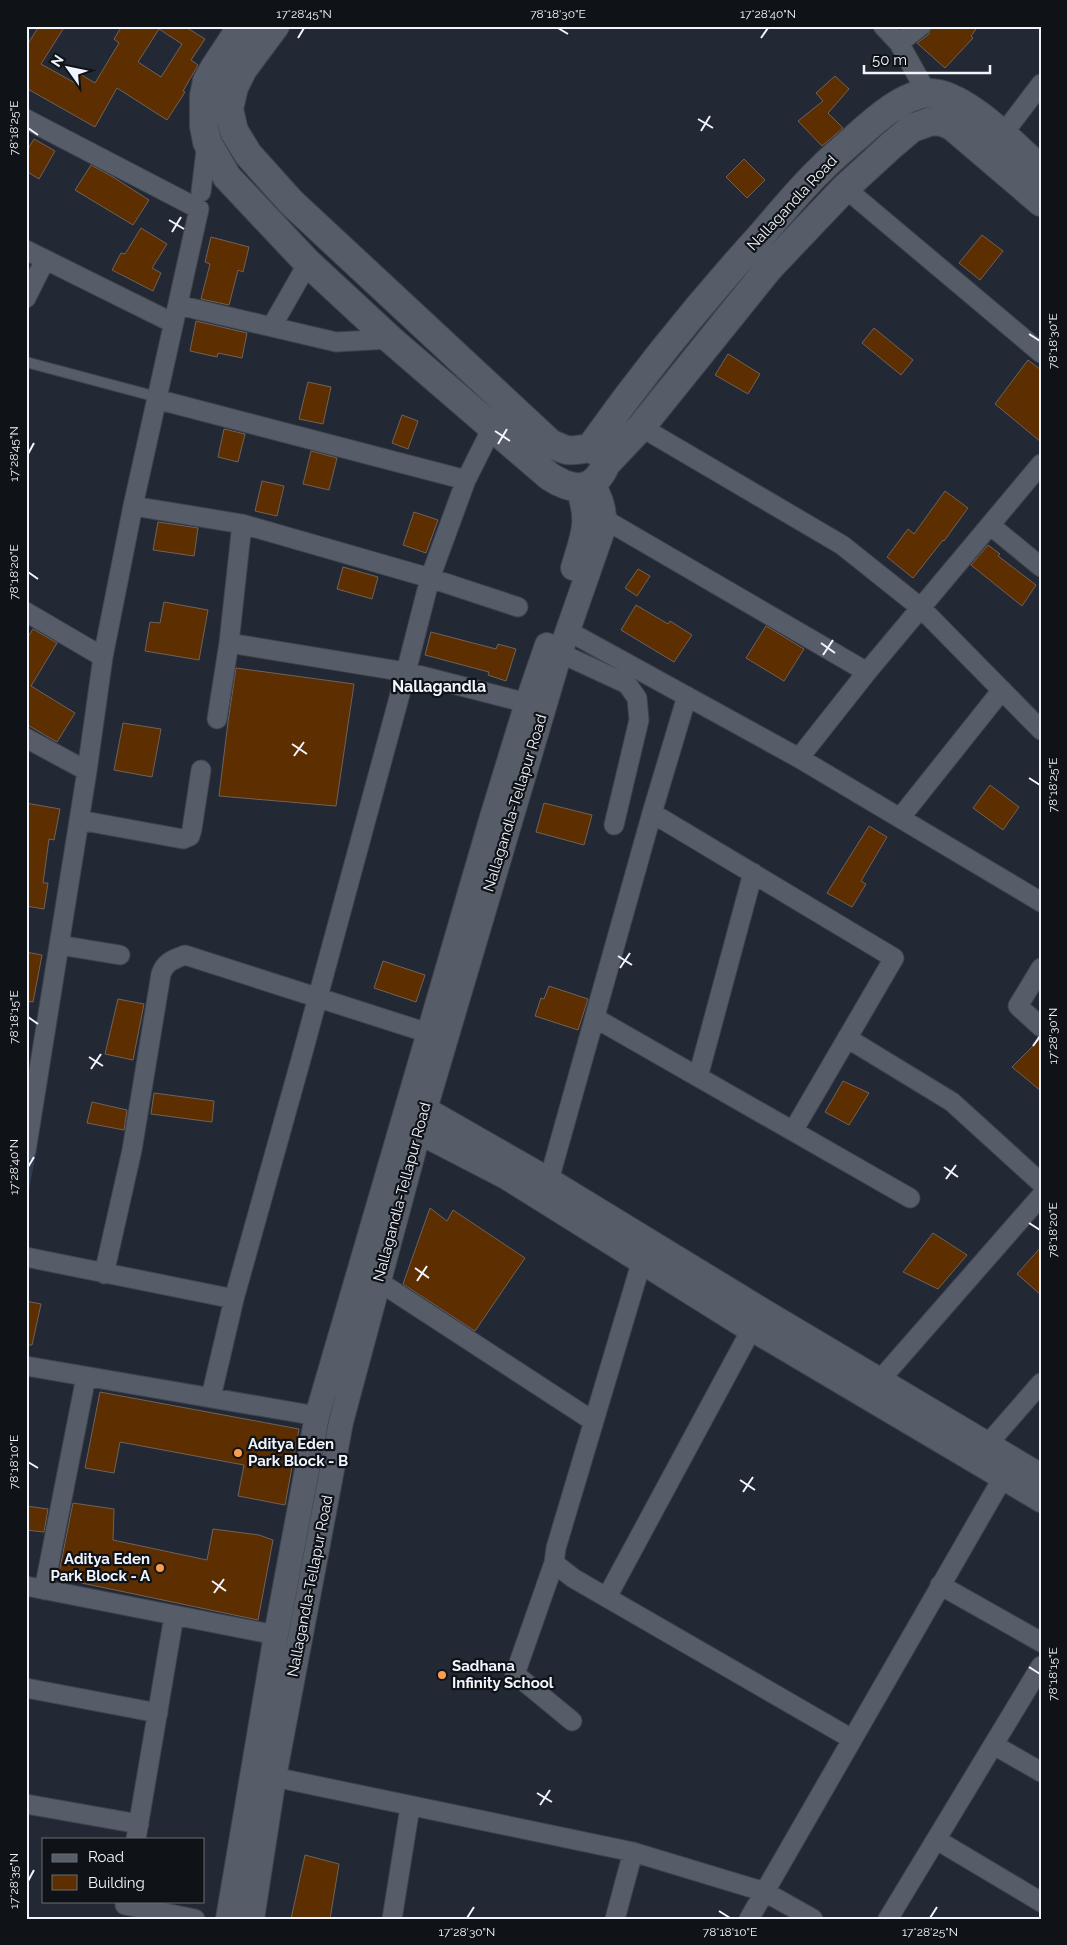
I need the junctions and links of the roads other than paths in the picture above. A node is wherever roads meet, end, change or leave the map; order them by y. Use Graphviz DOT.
graph roads {
  1 [pos="242,26"];
  2 [pos="275,26"];
  3 [pos="883,26"];
  4 [pos="921,26"];
  5 [pos="900,43"];
  6 [pos="1041,84"];
  7 [pos="927,93"];
  8 [pos="26,119"];
  9 [pos="1003,134"];
  10 [pos="207,142"];
  11 [pos="1041,170"];
  12 [pos="845,188"];
  13 [pos="200,200"];
  14 [pos="1041,202"];
  15 [pos="26,250"];
  16 [pos="45,260"];
  17 [pos="308,263"];
  18 [pos="26,298"];
  19 [pos="178,305"];
  20 [pos="173,323"];
  21 [pos="272,326"];
  22 [pos="390,339"];
  23 [pos="1041,353"];
  24 [pos="26,362"];
  25 [pos="157,398"];
  26 [pos="640,427"];
  27 [pos="492,428"];
  28 [pos="1041,464"];
  29 [pos="592,471"];
  30 [pos="466,480"];
  31 [pos="133,506"];
  32 [pos="604,519"];
  33 [pos="242,524"];
  34 [pos="990,525"];
  35 [pos="1041,567"];
  36 [pos="430,578"];
  37 [pos="518,607"];
  38 [pos="921,608"];
  39 [pos="26,612"];
  40 [pos="564,642"];
  41 [pos="229,643"];
  42 [pos="103,657"];
  43 [pos="406,672"];
  44 [pos="867,672"];
  45 [pos="1002,690"];
  46 [pos="687,696"];
  47 [pos="527,704"];
  48 [pos="217,719"];
  49 [pos="1041,730"];
  50 [pos="26,738"];
  51 [pos="799,758"];
  52 [pos="201,770"];
  53 [pos="87,771"];
  54 [pos="652,813"];
  55 [pos="900,818"];
  56 [pos="501,819"];
  57 [pos="79,820"];
  58 [pos="614,825"];
  59 [pos="753,873"];
  60 [pos="1039,898"];
  61 [pos="59,945"];
  62 [pos="120,955"];
  63 [pos="1041,968"];
  64 [pos="317,996"];
  65 [pos="595,1018"];
  66 [pos="1041,1027"];
  67 [pos="428,1033"];
  68 [pos="847,1038"];
  69 [pos="32,1073"];
  70 [pos="698,1077"];
  71 [pos="422,1120"];
  72 [pos="793,1131"];
  73 [pos="26,1151"];
  74 [pos="549,1180"];
  75 [pos="1041,1183"];
  76 [pos="1041,1196"];
  77 [pos="910,1198"];
  78 [pos="650,1240"];
  79 [pos="26,1257"];
  80 [pos="641,1262"];
  81 [pos="104,1274"];
  82 [pos="378,1281"];
  83 [pos="234,1299"];
  84 [pos="757,1320"];
  85 [pos="26,1366"];
  86 [pos="86,1377"];
  87 [pos="880,1380"];
  88 [pos="1041,1384"];
  89 [pos="210,1397"];
  90 [pos="318,1416"];
  91 [pos="593,1421"];
  92 [pos="987,1445"];
  93 [pos="1007,1469"];
  94 [pos="1041,1476"];
  95 [pos="1041,1500"];
  96 [pos="554,1563"];
  97 [pos="940,1585"];
  98 [pos="35,1588"];
  99 [pos="607,1597"];
  100 [pos="174,1616"];
  101 [pos="276,1635"];
  102 [pos="1041,1642"];
  103 [pos="1041,1666"];
  104 [pos="26,1688"];
  105 [pos="158,1714"];
  106 [pos="572,1720"];
  107 [pos="852,1738"];
  108 [pos="994,1745"];
  109 [pos="1041,1772"];
  110 [pos="274,1777"];
  111 [pos="26,1804"];
  112 [pos="410,1807"];
  113 [pos="138,1831"];
  114 [pos="937,1840"];
  115 [pos="633,1852"];
  116 [pos="765,1892"];
  117 [pos="1041,1902"];
  118 [pos="125,1908"];
  119 [pos="195,1919"];
  120 [pos="228,1919"];
  121 [pos="252,1919"];
  122 [pos="392,1919"];
  123 [pos="615,1919"];
  124 [pos="749,1919"];
  125 [pos="813,1919"];
  126 [pos="888,1919"];
  1 -- 10 [label="main road"];
  2 -- 29 [label="main road"];
  3 -- 5 [label="street"];
  4 -- 5 [label="street"];
  5 -- 7 [label="street"];
  6 -- 9 [label="street"];
  7 -- 9 [label="main road"];
  7 -- 29 [label="main road, Nallagandla Road"];
  8 -- 13 [label="street"];
  9 -- 11 [label="main road"];
  10 -- 13 [label="street"];
  10 -- 17 [label="main road"];
  12 -- 14 [label="main road, Nallagandla Road"];
  12 -- 23 [label="street"];
  12 -- 26 [label="main road, Nallagandla Road"];
  13 -- 19 [label="street"];
  15 -- 16 [label="street"];
  16 -- 18 [label="street"];
  16 -- 20 [label="street"];
  17 -- 21 [label="street"];
  17 -- 22 [label="main road"];
  19 -- 20 [label="street"];
  19 -- 21 [label="street"];
  20 -- 25 [label="street"];
  21 -- 22 [label="street"];
  22 -- 27 [label="main road"];
  24 -- 25 [label="lane"];
  25 -- 30 [label="street"];
  25 -- 31 [label="street"];
  26 -- 29 [label="main road, Nallagandla Road"];
  26 -- 38 [label="street"];
  27 -- 29 [label="main road"];
  27 -- 30 [label="street"];
  28 -- 34 [label="street"];
  29 -- 32 [label="street, Nallagandla-Tellapur Road"];
  29 -- 47 [label="street, Nallagandla-Tellapur Road"];
  30 -- 36 [label="street"];
  31 -- 33 [label="street"];
  31 -- 42 [label="street"];
  32 -- 40 [label="street, Nallagandla-Tellapur Road"];
  32 -- 44 [label="street"];
  33 -- 36 [label="street"];
  33 -- 41 [label="street"];
  34 -- 35 [label="street"];
  34 -- 38 [label="street"];
  36 -- 37 [label="street"];
  36 -- 43 [label="street"];
  38 -- 44 [label="street"];
  38 -- 45 [label="street"];
  39 -- 42 [label="street"];
  40 -- 46 [label="street"];
  40 -- 56 [label="street, Nallagandla-Tellapur Road"];
  40 -- 58 [label="street"];
  41 -- 43 [label="street"];
  41 -- 48 [label="street"];
  42 -- 53 [label="street"];
  43 -- 47 [label="street"];
  43 -- 64 [label="street"];
  44 -- 51 [label="street"];
  45 -- 49 [label="street"];
  45 -- 55 [label="street"];
  46 -- 51 [label="street"];
  46 -- 54 [label="street"];
  47 -- 56 [label="street, Nallagandla-Tellapur Road"];
  50 -- 53 [label="street"];
  51 -- 55 [label="street"];
  52 -- 57 [label="street"];
  53 -- 57 [label="street"];
  54 -- 59 [label="street"];
  54 -- 65 [label="street"];
  55 -- 60 [label="street"];
  56 -- 67 [label="street, Nallagandla-Tellapur Road"];
  56 -- 71 [label="street, Nallagandla-Tellapur Road"];
  57 -- 61 [label="street"];
  59 -- 68 [label="street"];
  59 -- 70 [label="street"];
  61 -- 62 [label="street"];
  61 -- 69 [label="street"];
  63 -- 66 [label="street"];
  64 -- 67 [label="street"];
  64 -- 81 [label="street"];
  64 -- 83 [label="street"];
  65 -- 70 [label="street"];
  65 -- 74 [label="street"];
  67 -- 90 [label="street, Nallagandla-Tellapur Road"];
  68 -- 72 [label="street"];
  68 -- 75 [label="street"];
  69 -- 73 [label="street"];
  70 -- 72 [label="street"];
  71 -- 74 [label="street"];
  71 -- 80 [label="street"];
  71 -- 82 [label="street, Nallagandla-Tellapur Road"];
  72 -- 77 [label="street"];
  74 -- 78 [label="street"];
  76 -- 87 [label="street"];
  78 -- 80 [label="street"];
  78 -- 84 [label="street"];
  79 -- 81 [label="street"];
  80 -- 84 [label="street"];
  80 -- 91 [label="street"];
  81 -- 83 [label="street"];
  82 -- 91 [label="street"];
  82 -- 110 [label="street, Nallagandla-Tellapur Road"];
  83 -- 89 [label="street"];
  84 -- 87 [label="street"];
  84 -- 93 [label="street"];
  84 -- 99 [label="street"];
  85 -- 86 [label="street"];
  86 -- 89 [label="street"];
  86 -- 98 [label="street"];
  87 -- 92 [label="street"];
  88 -- 92 [label="street"];
  89 -- 90 [label="street"];
  90 -- 101 [label="street, Nallagandla-Tellapur Road"];
  91 -- 96 [label="street"];
  92 -- 93 [label="street"];
  93 -- 94 [label="street"];
  93 -- 95 [label="street"];
  93 -- 97 [label="street"];
  96 -- 99 [label="street"];
  96 -- 106 [label="street"];
  97 -- 102 [label="street"];
  97 -- 107 [label="street"];
  98 -- 100 [label="street"];
  99 -- 107 [label="street"];
  100 -- 101 [label="street"];
  100 -- 105 [label="street"];
  101 -- 120 [label="street, Nallagandla-Tellapur Road"];
  103 -- 108 [label="street"];
  104 -- 105 [label="street"];
  105 -- 113 [label="street"];
  107 -- 116 [label="street"];
  108 -- 109 [label="street"];
  108 -- 114 [label="street"];
  110 -- 112 [label="street"];
  110 -- 121 [label="street, Nallagandla-Tellapur Road"];
  111 -- 113 [label="street"];
  112 -- 115 [label="street"];
  112 -- 122 [label="street"];
  114 -- 117 [label="street"];
  114 -- 126 [label="street"];
  115 -- 116 [label="street"];
  115 -- 123 [label="street"];
  116 -- 124 [label="street"];
  116 -- 125 [label="street"];
  118 -- 119 [label="street"];
}
